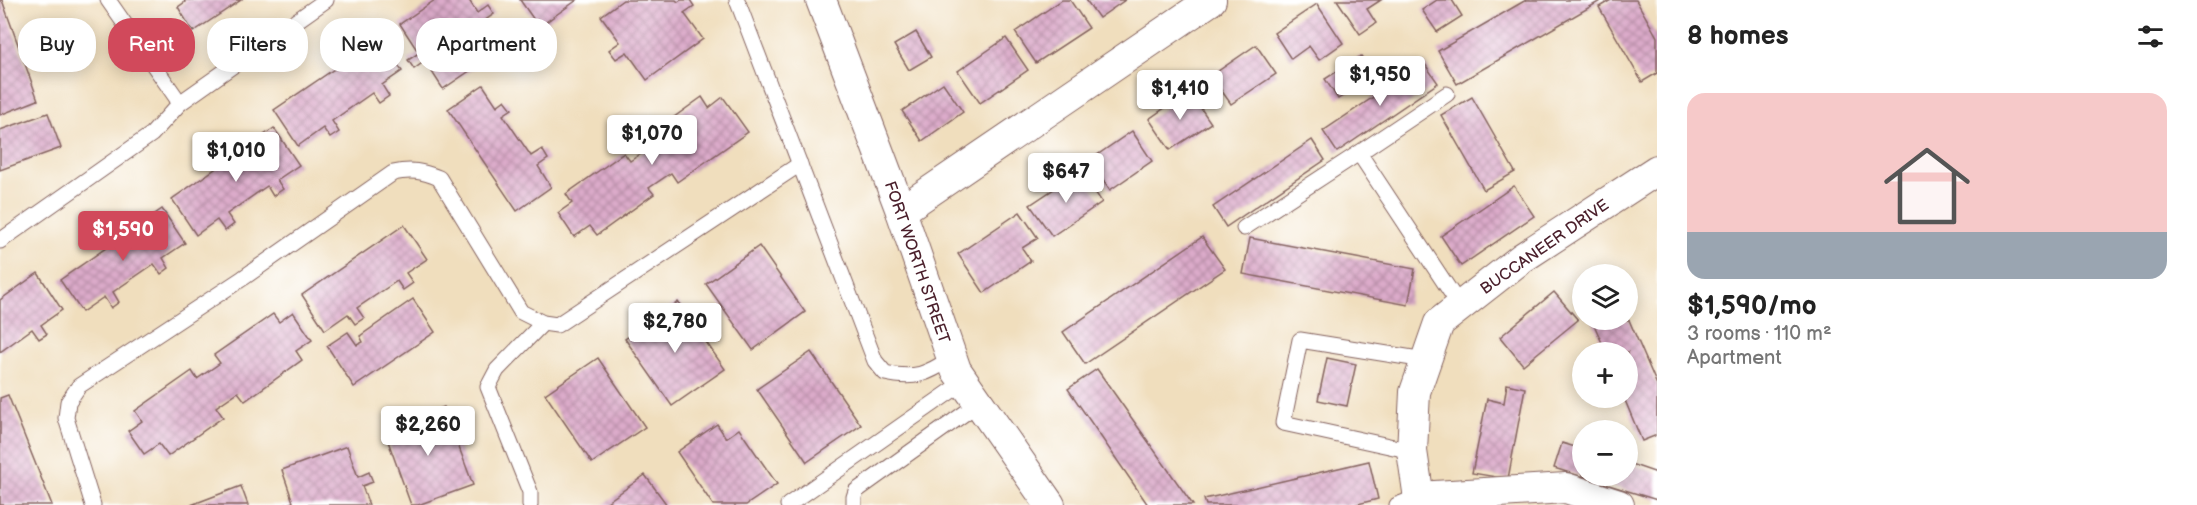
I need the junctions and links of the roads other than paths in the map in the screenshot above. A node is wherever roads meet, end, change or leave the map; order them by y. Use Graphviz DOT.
graph roads {
  1 [pos="108,0"];
  2 [pos="326,0"];
  3 [pos="737,0"];
  4 [pos="821,0"];
  5 [pos="1211,0"];
  6 [pos="1447,94"];
  7 [pos="180,102"];
  8 [pos="1359,153"];
  9 [pos="800,164"];
  10 [pos="1657,170"];
  11 [pos="901,211"];
  12 [pos="1244,228"];
  13 [pos="0,241"];
  14 [pos="1460,306"];
  15 [pos="543,323"];
  16 [pos="1425,360"];
  17 [pos="965,381"];
  18 [pos="1412,451"];
  19 [pos="852,502"];
  20 [pos="1412,502"];
  21 [pos="93,505"];
  22 [pos="530,505"];
  23 [pos="788,505"];
  24 [pos="1050,505"];
  25 [pos="1619,505"];
  1 -- 7 [label="lane"];
  2 -- 7 [label="lane"];
  3 -- 9 [label="lane"];
  4 -- 11 [label="street, FORT WORTH STREET"];
  5 -- 11 [label="street"];
  6 -- 8 [label="lane"];
  7 -- 13 [label="lane"];
  8 -- 12 [label="lane"];
  8 -- 14 [label="lane"];
  9 -- 15 [label="lane"];
  9 -- 17 [label="lane"];
  10 -- 14 [label="street, BUCCANEER DRIVE"];
  11 -- 17 [label="street, FORT WORTH STREET"];
  14 -- 16 [label="street, BUCCANEER DRIVE"];
  15 -- 21 [label="lane"];
  15 -- 22 [label="lane"];
  16 -- 18 [label="street, BUCCANEER DRIVE"];
  16 -- 18 [label="lane"];
  17 -- 19 [label="lane"];
  17 -- 23 [label="lane"];
  17 -- 24 [label="street, FORT WORTH STREET"];
  18 -- 20 [label="street, BUCCANEER DRIVE"];
  20 -- 25 [label="street"];
}
